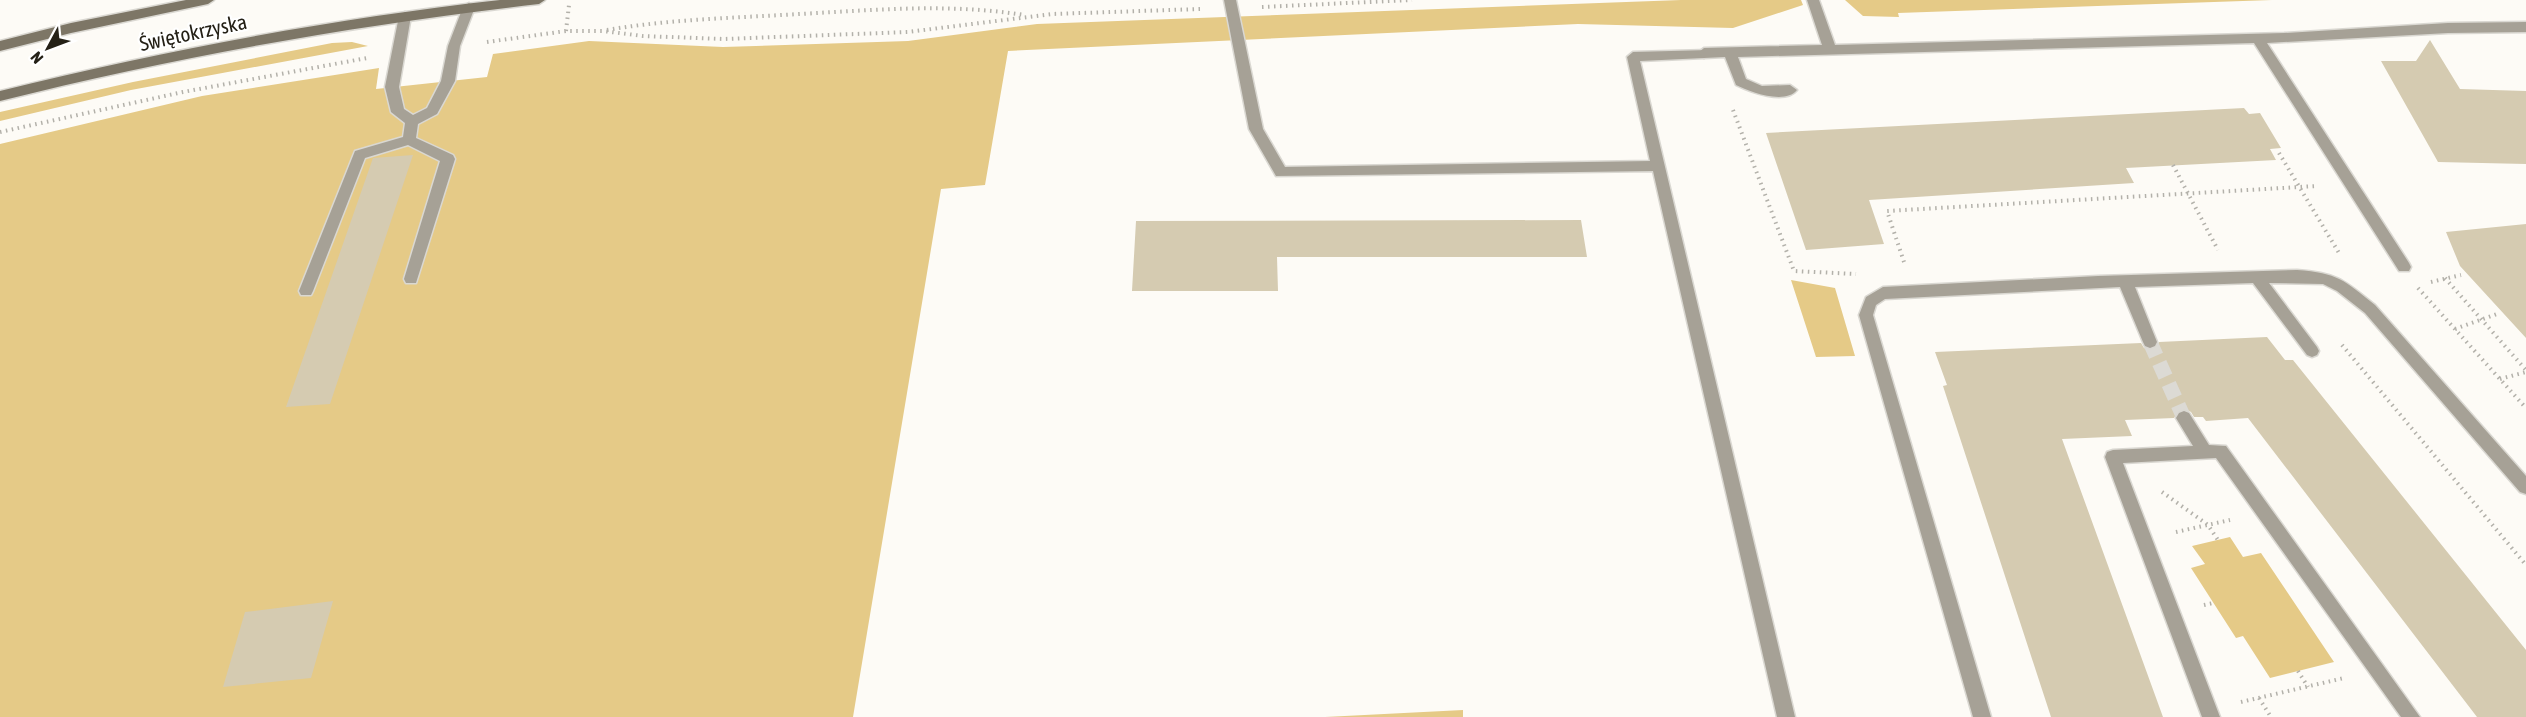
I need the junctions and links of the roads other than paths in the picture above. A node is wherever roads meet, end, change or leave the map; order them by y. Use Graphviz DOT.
graph roads {
  1 [pos="208,0"];
  2 [pos="407,0"];
  3 [pos="539,0"];
  4 [pos="1230,0"];
  5 [pos="1813,0"];
  6 [pos="470,4"];
  7 [pos="405,16"];
  8 [pos="2526,27"];
  9 [pos="2258,39"];
  10 [pos="0,46"];
  11 [pos="1830,49"];
  12 [pos="1730,52"];
  13 [pos="1790,90"];
  14 [pos="0,96"];
  15 [pos="412,121"];
  16 [pos="409,140"];
  17 [pos="1658,166"];
  18 [pos="2404,267"];
  19 [pos="2257,277"];
  20 [pos="411,279"];
  21 [pos="2125,281"];
  22 [pos="306,291"];
  23 [pos="2150,342"];
  24 [pos="2312,351"];
  25 [pos="2184,417"];
  26 [pos="2205,452"];
  27 [pos="2526,488"];
  28 [pos="2209,713"];
  29 [pos="1786,717"];
  30 [pos="1982,717"];
  31 [pos="2411,717"];
  1 -- 10 [label="main road, Świętokrzyska"];
  2 -- 7 [label="main road"];
  3 -- 6 [label="main road, Świętokrzyska"];
  4 -- 17 [label="street"];
  5 -- 11 [label="street"];
  6 -- 7 [label="main road, Świętokrzyska"];
  6 -- 15 [label="street"];
  7 -- 14 [label="main road, Świętokrzyska"];
  7 -- 15 [label="street"];
  8 -- 9 [label="street"];
  9 -- 11 [label="street"];
  9 -- 18 [label="street"];
  11 -- 12 [label="street"];
  12 -- 13 [label="street"];
  12 -- 17 [label="street"];
  15 -- 16 [label="street"];
  16 -- 20 [label="street"];
  16 -- 22 [label="street"];
  17 -- 29 [label="street"];
  19 -- 21 [label="street"];
  19 -- 24 [label="street"];
  19 -- 27 [label="street"];
  21 -- 23 [label="street"];
  21 -- 30 [label="street"];
  25 -- 26 [label="street"];
  26 -- 28 [label="street"];
  26 -- 31 [label="street"];
}
